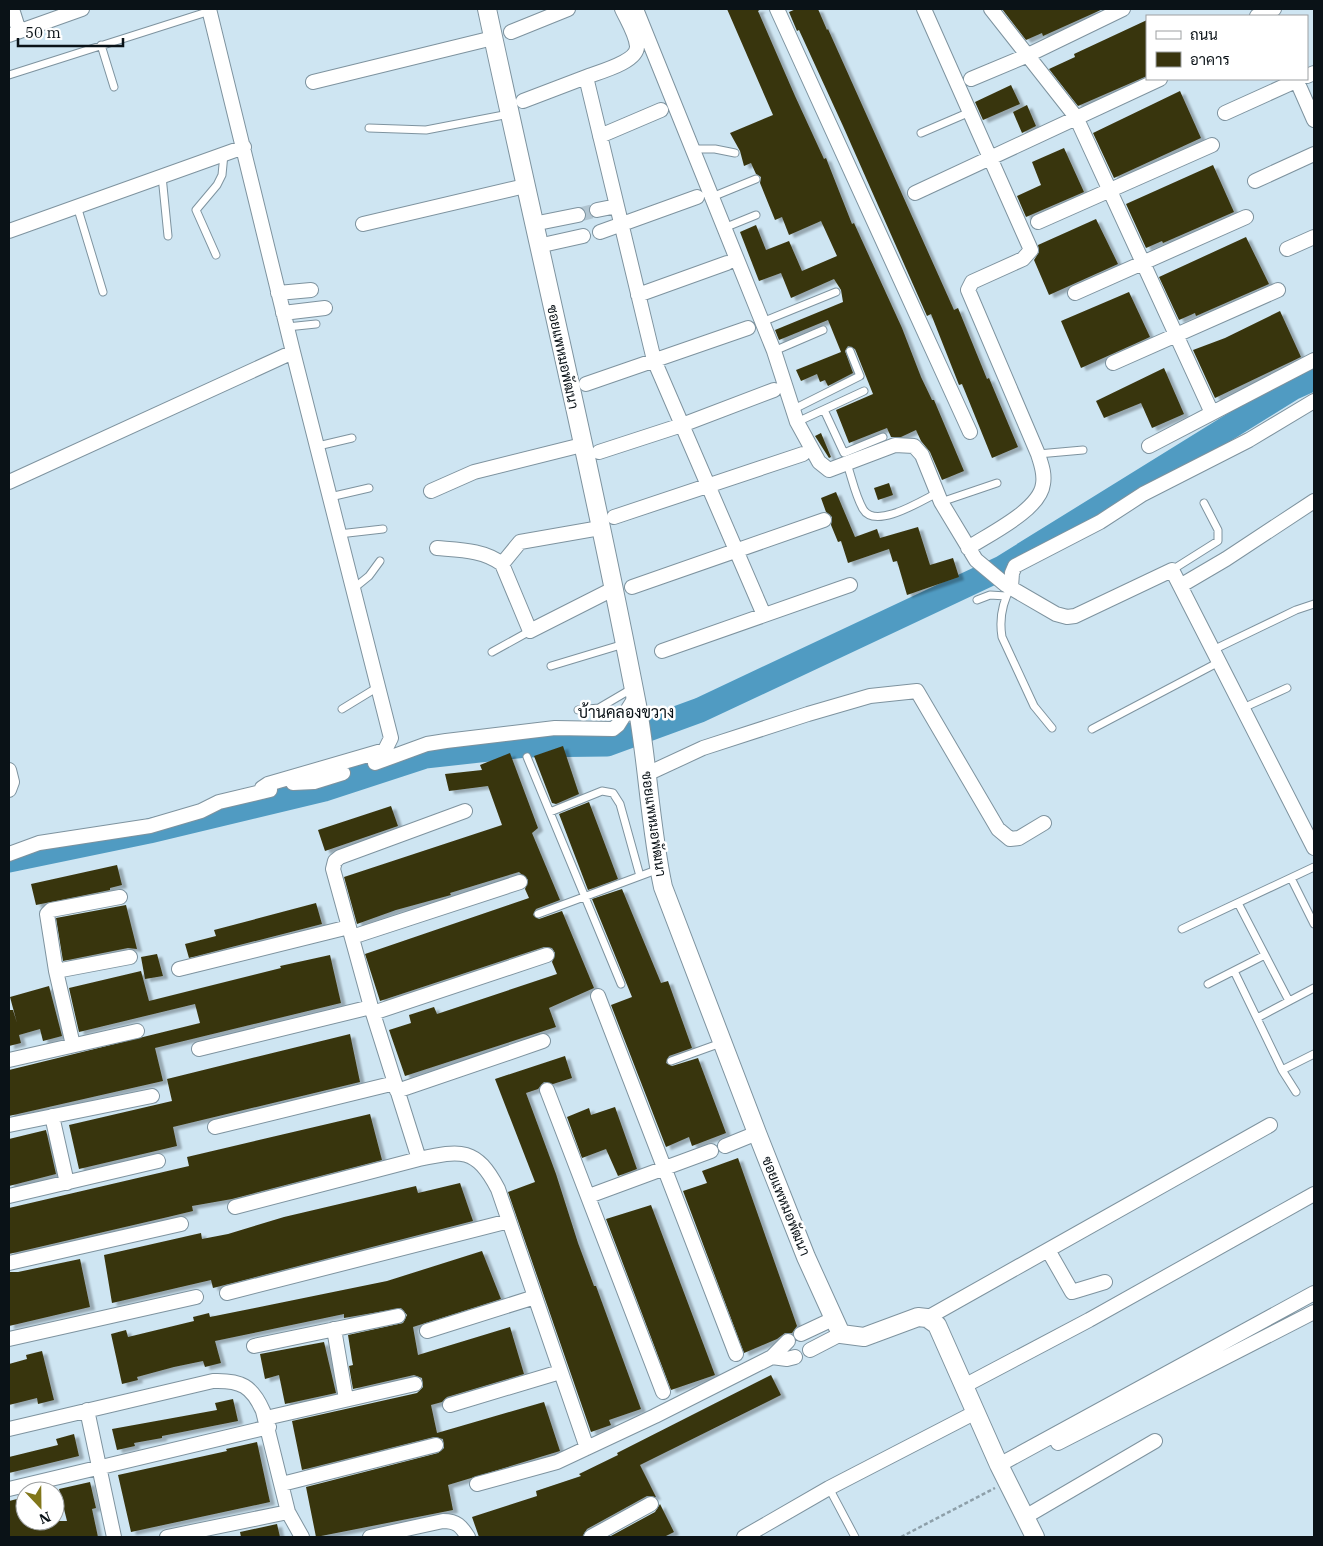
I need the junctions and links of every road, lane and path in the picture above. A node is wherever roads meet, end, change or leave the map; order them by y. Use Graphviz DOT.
graph roads {
  1 [pos="12,9"];
  2 [pos="82,9"];
  3 [pos="487,9"];
  4 [pos="568,9"];
  5 [pos="622,9"];
  6 [pos="637,9"];
  7 [pos="777,9"];
  8 [pos="924,9"];
  9 [pos="991,9"];
  10 [pos="1123,9"];
  11 [pos="209,10"];
  12 [pos="510,32"];
  13 [pos="14,33"];
  14 [pos="493,38"];
  15 [pos="101,45"];
  16 [pos="1026,56"];
  17 [pos="9,75"];
  18 [pos="586,77"];
  19 [pos="971,79"];
  20 [pos="1158,80"];
  21 [pos="1298,80"];
  22 [pos="1300,80"];
  23 [pos="313,82"];
  24 [pos="114,87"];
  25 [pos="524,101"];
  26 [pos="661,110"];
  27 [pos="971,111"];
  28 [pos="1225,112"];
  29 [pos="509,114"];
  30 [pos="1076,118"];
  31 [pos="1314,120"];
  32 [pos="369,128"];
  33 [pos="921,133"];
  34 [pos="600,136"];
  35 [pos="1212,145"];
  36 [pos="244,147"];
  37 [pos="692,149"];
  38 [pos="735,153"];
  39 [pos="224,154"];
  40 [pos="1314,154"];
  41 [pos="991,157"];
  42 [pos="162,176"];
  43 [pos="756,179"];
  44 [pos="1255,181"];
  45 [pos="525,186"];
  46 [pos="1110,191"];
  47 [pos="915,193"];
  48 [pos="697,197"];
  49 [pos="712,197"];
  50 [pos="77,206"];
  51 [pos="617,206"];
  52 [pos="597,210"];
  53 [pos="578,215"];
  54 [pos="756,215"];
  55 [pos="1246,217"];
  56 [pos="1038,222"];
  57 [pos="363,224"];
  58 [pos="533,224"];
  59 [pos="622,226"];
  60 [pos="724,228"];
  61 [pos="9,231"];
  62 [pos="600,232"];
  63 [pos="168,236"];
  64 [pos="583,236"];
  65 [pos="1314,237"];
  66 [pos="538,246"];
  67 [pos="1287,249"];
  68 [pos="216,255"];
  69 [pos="1143,262"];
  70 [pos="727,263"];
  71 [pos="311,290"];
  72 [pos="1278,290"];
  73 [pos="103,292"];
  74 [pos="836,292"];
  75 [pos="278,293"];
  76 [pos="1075,293"];
  77 [pos="638,294"];
  78 [pos="325,308"];
  79 [pos="285,320"];
  80 [pos="762,322"];
  81 [pos="316,324"];
  82 [pos="748,328"];
  83 [pos="823,330"];
  84 [pos="1176,335"];
  85 [pos="774,351"];
  86 [pos="850,351"];
  87 [pos="292,352"];
  88 [pos="654,360"];
  89 [pos="1314,360"];
  90 [pos="1113,364"];
  91 [pos="586,384"];
  92 [pos="774,390"];
  93 [pos="864,391"];
  94 [pos="1314,401"];
  95 [pos="824,410"];
  96 [pos="1212,413"];
  97 [pos="796,415"];
  98 [pos="682,425"];
  99 [pos="970,432"];
  100 [pos="883,437"];
  101 [pos="352,438"];
  102 [pos="582,445"];
  103 [pos="318,446"];
  104 [pos="1149,446"];
  105 [pos="1083,450"];
  106 [pos="599,452"];
  107 [pos="803,454"];
  108 [pos="1038,454"];
  109 [pos="846,464"];
  110 [pos="9,482"];
  111 [pos="997,483"];
  112 [pos="708,486"];
  113 [pos="369,488"];
  114 [pos="431,491"];
  115 [pos="330,497"];
  116 [pos="939,497"];
  117 [pos="1314,501"];
  118 [pos="1204,503"];
  119 [pos="614,517"];
  120 [pos="824,520"];
  121 [pos="600,528"];
  122 [pos="383,529"];
  123 [pos="339,534"];
  124 [pos="437,548"];
  125 [pos="968,548"];
  126 [pos="736,550"];
  127 [pos="380,561"];
  128 [pos="502,564"];
  129 [pos="1172,570"];
  130 [pos="850,585"];
  131 [pos="1180,586"];
  132 [pos="632,587"];
  133 [pos="352,589"];
  134 [pos="1008,589"];
  135 [pos="613,590"];
  136 [pos="977,600"];
  137 [pos="1314,604"];
  138 [pos="764,615"];
  139 [pos="530,632"];
  140 [pos="624,644"];
  141 [pos="662,651"];
  142 [pos="492,652"];
  143 [pos="1216,656"];
  144 [pos="552,666"];
  145 [pos="378,687"];
  146 [pos="1287,688"];
  147 [pos="635,697"];
  148 [pos="1243,708"];
  149 [pos="342,709"];
  150 [pos="578,710"];
  151 [pos="1052,728"];
  152 [pos="1092,729"];
  153 [pos="527,756"];
  154 [pos="9,770"];
  155 [pos="647,774"];
  156 [pos="9,790"];
  157 [pos="262,792"];
  158 [pos="465,811"];
  159 [pos="550,812"];
  160 [pos="1044,822"];
  161 [pos="1314,848"];
  162 [pos="9,854"];
  163 [pos="1314,867"];
  164 [pos="659,869"];
  165 [pos="640,876"];
  166 [pos="1291,878"];
  167 [pos="520,882"];
  168 [pos="586,896"];
  169 [pos="120,897"];
  170 [pos="1238,903"];
  171 [pos="538,914"];
  172 [pos="1314,924"];
  173 [pos="1182,929"];
  174 [pos="350,932"];
  175 [pos="547,955"];
  176 [pos="1265,955"];
  177 [pos="130,957"];
  178 [pos="179,969"];
  179 [pos="56,971"];
  180 [pos="1234,971"];
  181 [pos="620,984"];
  182 [pos="1208,984"];
  183 [pos="1314,988"];
  184 [pos="598,996"];
  185 [pos="1289,1001"];
  186 [pos="372,1010"];
  187 [pos="1257,1018"];
  188 [pos="137,1031"];
  189 [pos="543,1041"];
  190 [pos="722,1042"];
  191 [pos="73,1045"];
  192 [pos="199,1049"];
  193 [pos="1314,1054"];
  194 [pos="9,1060"];
  195 [pos="671,1061"];
  196 [pos="1282,1070"];
  197 [pos="396,1087"];
  198 [pos="548,1090"];
  199 [pos="1296,1092"];
  200 [pos="152,1096"];
  201 [pos="52,1116"];
  202 [pos="9,1125"];
  203 [pos="1270,1125"];
  204 [pos="215,1127"];
  205 [pos="757,1134"];
  206 [pos="725,1146"];
  207 [pos="711,1151"];
  208 [pos="419,1159"];
  209 [pos="158,1161"];
  210 [pos="665,1167"];
  211 [pos="67,1183"];
  212 [pos="1314,1194"];
  213 [pos="9,1196"];
  214 [pos="589,1196"];
  215 [pos="235,1207"];
  216 [pos="509,1221"];
  217 [pos="181,1224"];
  218 [pos="1048,1250"];
  219 [pos="9,1263"];
  220 [pos="1105,1282"];
  221 [pos="227,1293"];
  222 [pos="1314,1293"];
  223 [pos="196,1297"];
  224 [pos="535,1297"];
  225 [pos="1314,1312"];
  226 [pos="398,1316"];
  227 [pos="927,1318"];
  228 [pos="837,1327"];
  229 [pos="334,1329"];
  230 [pos="427,1331"];
  231 [pos="801,1334"];
  232 [pos="9,1339"];
  233 [pos="788,1341"];
  234 [pos="254,1346"];
  235 [pos="810,1350"];
  236 [pos="736,1354"];
  237 [pos="772,1356"];
  238 [pos="795,1357"];
  239 [pos="560,1372"];
  240 [pos="415,1384"];
  241 [pos="964,1386"];
  242 [pos="664,1392"];
  243 [pos="346,1399"];
  244 [pos="450,1405"];
  245 [pos="87,1410"];
  246 [pos="976,1412"];
  247 [pos="267,1423"];
  248 [pos="9,1429"];
  249 [pos="1155,1441"];
  250 [pos="436,1444"];
  251 [pos="587,1448"];
  252 [pos="99,1467"];
  253 [pos="1003,1473"];
  254 [pos="282,1484"];
  255 [pos="477,1484"];
  256 [pos="829,1488"];
  257 [pos="9,1489"];
  258 [pos="651,1504"];
  259 [pos="288,1512"];
  260 [pos="1025,1517"];
  261 [pos="750,1536"];
  262 [pos="114,1537"];
  263 [pos="167,1537"];
  264 [pos="302,1537"];
  265 [pos="370,1537"];
  266 [pos="468,1537"];
  267 [pos="591,1537"];
  268 [pos="854,1537"];
  269 [pos="901,1537"];
  270 [pos="1035,1537"];
  1 -- 13 [label="street"];
  2 -- 13 [label="street"];
  3 -- 14 [label="street, ซอยแพหมอพัฒนา"];
  4 -- 12 [label="street"];
  5 -- 18 [label="street"];
  6 -- 37 [label="street"];
  7 -- 99 [label="street"];
  8 -- 27 [label="street"];
  9 -- 16 [label="street"];
  10 -- 16 [label="street"];
  11 -- 15 [label="lane"];
  11 -- 36 [label="street"];
  14 -- 23 [label="street"];
  14 -- 29 [label="street, ซอยแพหมอพัฒนา"];
  15 -- 17 [label="lane"];
  15 -- 24 [label="lane"];
  16 -- 19 [label="street"];
  16 -- 30 [label="street"];
  18 -- 25 [label="street"];
  18 -- 34 [label="street"];
  20 -- 30 [label="street"];
  21 -- 28 [label="street"];
  22 -- 31 [label="street"];
  26 -- 34 [label="street"];
  27 -- 33 [label="lane"];
  27 -- 41 [label="street"];
  29 -- 32 [label="lane"];
  29 -- 45 [label="street, ซอยแพหมอพัฒนา"];
  30 -- 41 [label="street"];
  30 -- 46 [label="street"];
  34 -- 51 [label="street"];
  35 -- 46 [label="street"];
  36 -- 39 [label="street"];
  36 -- 75 [label="street"];
  37 -- 38 [label="lane"];
  37 -- 49 [label="street"];
  39 -- 42 [label="street"];
  39 -- 68 [label="lane"];
  40 -- 44 [label="street"];
  41 -- 47 [label="street"];
  41 -- 108 [label="street"];
  42 -- 50 [label="street"];
  42 -- 63 [label="lane"];
  43 -- 49 [label="lane"];
  45 -- 57 [label="street"];
  45 -- 58 [label="street, ซอยแพหมอพัฒนา"];
  46 -- 56 [label="street"];
  46 -- 69 [label="street"];
  48 -- 59 [label="street"];
  49 -- 60 [label="street"];
  50 -- 61 [label="street"];
  50 -- 73 [label="lane"];
  51 -- 52 [label="street"];
  51 -- 59 [label="street"];
  53 -- 58 [label="street"];
  54 -- 60 [label="lane"];
  55 -- 69 [label="street"];
  58 -- 66 [label="street, ซอยแพหมอพัฒนา"];
  59 -- 62 [label="street"];
  59 -- 77 [label="street"];
  60 -- 80 [label="street"];
  64 -- 66 [label="street"];
  65 -- 67 [label="street"];
  66 -- 102 [label="street, ซอยแพหมอพัฒนา"];
  69 -- 76 [label="street"];
  69 -- 84 [label="street"];
  70 -- 77 [label="street"];
  71 -- 75 [label="street"];
  72 -- 84 [label="street"];
  74 -- 80 [label="lane"];
  75 -- 79 [label="street"];
  77 -- 88 [label="street"];
  78 -- 79 [label="street"];
  79 -- 81 [label="lane"];
  79 -- 87 [label="street"];
  80 -- 85 [label="street"];
  82 -- 88 [label="street"];
  83 -- 85 [label="lane"];
  84 -- 90 [label="street"];
  84 -- 96 [label="street"];
  85 -- 97 [label="street"];
  86 -- 97 [label="lane"];
  87 -- 103 [label="street"];
  87 -- 110 [label="street"];
  88 -- 91 [label="street"];
  88 -- 98 [label="street"];
  89 -- 96 [label="street"];
  92 -- 98 [label="street"];
  93 -- 95 [label="lane"];
  94 -- 134 [label="street"];
  95 -- 97 [label="lane"];
  95 -- 100 [label="lane"];
  96 -- 104 [label="street"];
  97 -- 109 [label="street"];
  98 -- 106 [label="street"];
  98 -- 112 [label="street"];
  101 -- 103 [label="lane"];
  102 -- 114 [label="street"];
  102 -- 121 [label="street, ซอยแพหมอพัฒนา"];
  103 -- 115 [label="street"];
  105 -- 108 [label="lane"];
  107 -- 112 [label="street"];
  108 -- 125 [label="street"];
  109 -- 116 [label="street"];
  109 -- 116 [label="lane"];
  111 -- 116 [label="lane"];
  112 -- 119 [label="street"];
  112 -- 126 [label="street"];
  113 -- 115 [label="lane"];
  115 -- 123 [label="street"];
  116 -- 125 [label="street"];
  117 -- 131 [label="street"];
  118 -- 129 [label="lane"];
  120 -- 126 [label="street"];
  121 -- 128 [label="street"];
  121 -- 135 [label="street, ซอยแพหมอพัฒนา"];
  122 -- 123 [label="lane"];
  123 -- 133 [label="street"];
  124 -- 128 [label="street"];
  125 -- 134 [label="street"];
  126 -- 132 [label="street"];
  126 -- 138 [label="street"];
  127 -- 133 [label="lane"];
  128 -- 139 [label="street"];
  129 -- 131 [label="street"];
  129 -- 134 [label="street"];
  130 -- 138 [label="street"];
  131 -- 143 [label="street"];
  133 -- 145 [label="street"];
  134 -- 136 [label="lane"];
  134 -- 151 [label="lane"];
  135 -- 139 [label="street"];
  135 -- 140 [label="street, ซอยแพหมอพัฒนา"];
  137 -- 143 [label="lane"];
  138 -- 141 [label="street"];
  139 -- 142 [label="lane"];
  140 -- 144 [label="lane"];
  140 -- 147 [label="street, ซอยแพหมอพัฒนา"];
  143 -- 148 [label="street"];
  143 -- 152 [label="lane"];
  145 -- 149 [label="lane"];
  145 -- 157 [label="street"];
  146 -- 148 [label="lane"];
  147 -- 150 [label="lane"];
  147 -- 155 [label="street, ซอยแพหมอพัฒนา"];
  147 -- 157 [label="street"];
  148 -- 161 [label="street"];
  153 -- 159 [label="lane"];
  154 -- 156 [label="street"];
  155 -- 160 [label="street"];
  155 -- 164 [label="street, ซอยแพหมอพัฒนา"];
  157 -- 162 [label="street"];
  158 -- 174 [label="street"];
  159 -- 165 [label="lane"];
  159 -- 168 [label="lane"];
  163 -- 166 [label="lane"];
  164 -- 165 [label="lane"];
  164 -- 190 [label="street, ซอยแพหมอพัฒนา"];
  165 -- 168 [label="lane"];
  166 -- 170 [label="lane"];
  166 -- 172 [label="lane"];
  167 -- 174 [label="street"];
  168 -- 171 [label="lane"];
  168 -- 181 [label="lane"];
  169 -- 179 [label="street"];
  170 -- 173 [label="lane"];
  170 -- 176 [label="lane"];
  174 -- 178 [label="street"];
  174 -- 186 [label="street"];
  175 -- 186 [label="street"];
  176 -- 180 [label="lane"];
  176 -- 185 [label="lane"];
  177 -- 179 [label="street"];
  179 -- 191 [label="street"];
  180 -- 182 [label="lane"];
  180 -- 187 [label="lane"];
  183 -- 185 [label="lane"];
  184 -- 210 [label="street"];
  185 -- 187 [label="lane"];
  186 -- 192 [label="street"];
  186 -- 197 [label="street"];
  187 -- 196 [label="lane"];
  188 -- 191 [label="street"];
  189 -- 197 [label="street"];
  190 -- 195 [label="lane"];
  190 -- 205 [label="street, ซอยแพหมอพัฒนา"];
  191 -- 194 [label="street"];
  193 -- 196 [label="lane"];
  196 -- 199 [label="lane"];
  197 -- 204 [label="street"];
  197 -- 208 [label="street"];
  198 -- 214 [label="street"];
  200 -- 201 [label="street"];
  201 -- 202 [label="street"];
  201 -- 211 [label="street"];
  203 -- 218 [label="street"];
  205 -- 206 [label="street"];
  205 -- 228 [label="street, ซอยแพหมอพัฒนา"];
  207 -- 210 [label="street"];
  208 -- 215 [label="street"];
  208 -- 216 [label="street"];
  209 -- 211 [label="street"];
  210 -- 214 [label="street"];
  210 -- 236 [label="street"];
  211 -- 213 [label="street"];
  212 -- 241 [label="street"];
  214 -- 242 [label="street"];
  216 -- 221 [label="street"];
  216 -- 224 [label="street"];
  217 -- 219 [label="street"];
  218 -- 220 [label="street"];
  218 -- 227 [label="street"];
  222 -- 253 [label="street"];
  223 -- 232 [label="street"];
  224 -- 230 [label="street"];
  224 -- 239 [label="street"];
  225 -- 253 [label="street"];
  226 -- 229 [label="street"];
  227 -- 228 [label="street"];
  227 -- 241 [label="street"];
  228 -- 231 [label="street"];
  228 -- 235 [label="street"];
  229 -- 234 [label="street"];
  229 -- 243 [label="street"];
  233 -- 237 [label="street"];
  237 -- 238 [label="street"];
  237 -- 251 [label="street"];
  239 -- 244 [label="street"];
  239 -- 251 [label="street"];
  240 -- 243 [label="street"];
  241 -- 246 [label="street"];
  243 -- 247 [label="street"];
  245 -- 247 [label="street"];
  245 -- 248 [label="street"];
  245 -- 252 [label="street"];
  246 -- 253 [label="street"];
  246 -- 256 [label="street"];
  247 -- 252 [label="street"];
  247 -- 254 [label="street"];
  249 -- 260 [label="street"];
  250 -- 254 [label="street"];
  251 -- 255 [label="street"];
  252 -- 257 [label="street"];
  252 -- 262 [label="street"];
  253 -- 260 [label="street"];
  253 -- 269 [label="path"];
  254 -- 259 [label="street"];
  256 -- 261 [label="street"];
  256 -- 268 [label="lane"];
  258 -- 267 [label="street"];
  259 -- 263 [label="street"];
  259 -- 264 [label="street"];
  260 -- 270 [label="street"];
  265 -- 266 [label="street"];
}
